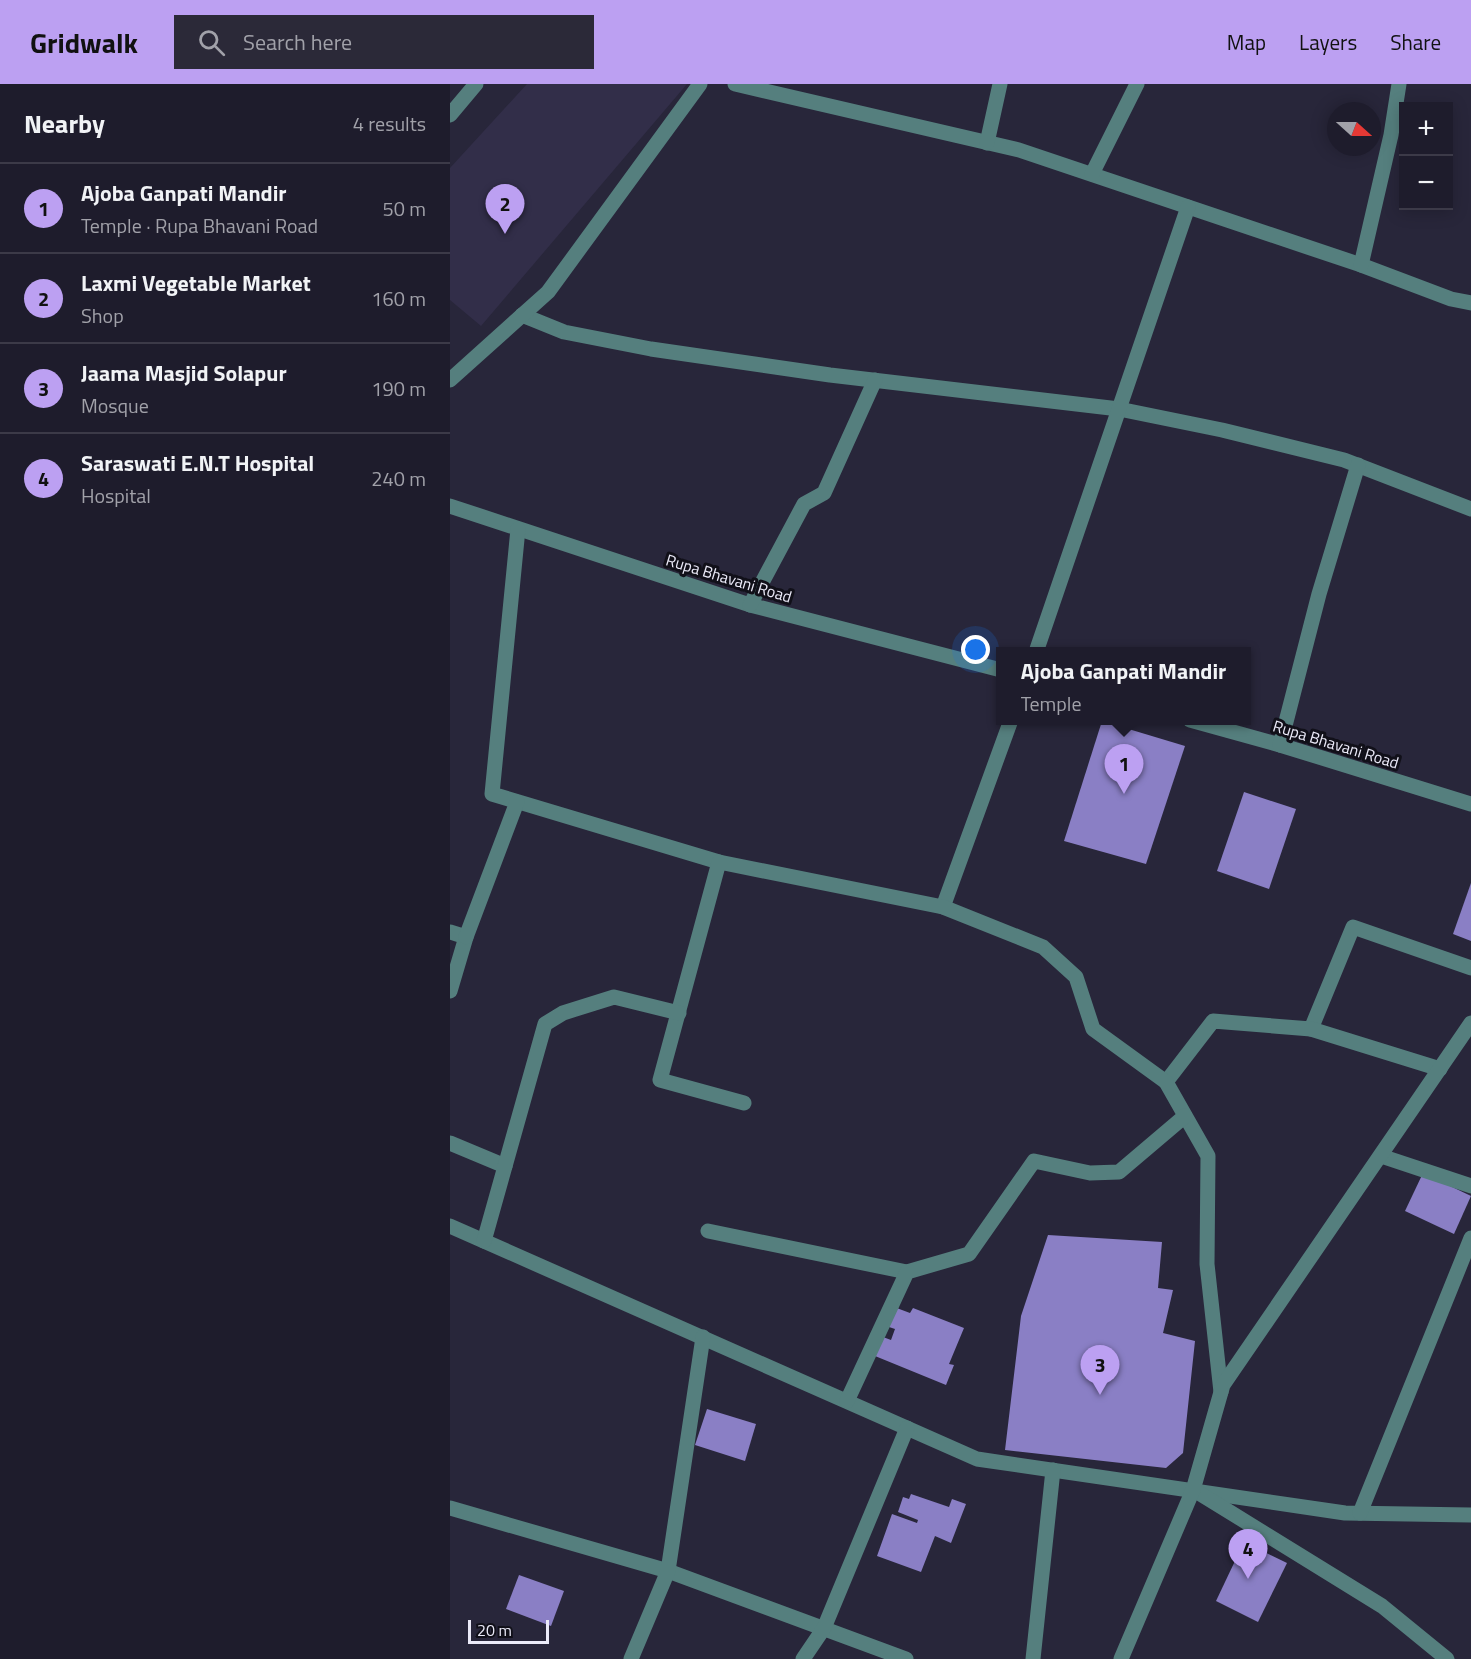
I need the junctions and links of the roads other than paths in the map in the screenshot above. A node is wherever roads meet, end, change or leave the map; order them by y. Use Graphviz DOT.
graph roads {
  1 [pos="476,84"];
  2 [pos="700,84"];
  3 [pos="735,84"];
  4 [pos="1000,84"];
  5 [pos="1137,84"];
  6 [pos="1399,84"];
  7 [pos="450,115"];
  8 [pos="987,143"];
  9 [pos="1092,174"];
  10 [pos="1188,207"];
  11 [pos="1361,265"];
  12 [pos="1471,303"];
  13 [pos="522,315"];
  14 [pos="450,380"];
  15 [pos="875,380"];
  16 [pos="1119,409"];
  17 [pos="1358,465"];
  18 [pos="450,507"];
  19 [pos="1471,509"];
  20 [pos="518,529"];
  21 [pos="750,605"];
  22 [pos="1037,647"];
  23 [pos="996,669"];
  24 [pos="1009,725"];
  25 [pos="1208,725"];
  26 [pos="1280,745"];
  27 [pos="517,802"];
  28 [pos="1471,804"];
  29 [pos="719,862"];
  30 [pos="943,907"];
  31 [pos="450,932"];
  32 [pos="466,937"];
  33 [pos="1471,968"];
  34 [pos="450,990"];
  35 [pos="679,1013"];
  36 [pos="1471,1023"];
  37 [pos="1311,1029"];
  38 [pos="1440,1069"];
  39 [pos="1166,1082"];
  40 [pos="744,1103"];
  41 [pos="1185,1116"];
  42 [pos="450,1143"];
  43 [pos="1381,1156"];
  44 [pos="505,1166"];
  45 [pos="1471,1186"];
  46 [pos="450,1226"];
  47 [pos="708,1232"];
  48 [pos="1471,1238"];
  49 [pos="484,1241"];
  50 [pos="907,1272"];
  51 [pos="703,1337"];
  52 [pos="1221,1392"];
  53 [pos="847,1401"];
  54 [pos="907,1428"];
  55 [pos="1053,1470"];
  56 [pos="1194,1490"];
  57 [pos="450,1508"];
  58 [pos="1360,1513"];
  59 [pos="1471,1515"];
  60 [pos="668,1570"];
  61 [pos="824,1628"];
  62 [pos="631,1659"];
  63 [pos="803,1659"];
  64 [pos="906,1659"];
  65 [pos="1033,1659"];
  66 [pos="1121,1659"];
  67 [pos="1447,1659"];
  1 -- 7 [label="street"];
  2 -- 13 [label="street"];
  3 -- 8 [label="street"];
  4 -- 8 [label="street"];
  5 -- 9 [label="street"];
  6 -- 11 [label="street"];
  8 -- 9 [label="street"];
  9 -- 10 [label="street"];
  10 -- 11 [label="street"];
  10 -- 16 [label="street"];
  11 -- 12 [label="street"];
  13 -- 14 [label="street"];
  13 -- 15 [label="street"];
  15 -- 16 [label="street"];
  15 -- 21 [label="street"];
  16 -- 17 [label="street"];
  16 -- 22 [label="street"];
  17 -- 19 [label="street"];
  17 -- 26 [label="street"];
  18 -- 20 [label="street, Rupa Bhavani Road"];
  20 -- 21 [label="street, Rupa Bhavani Road"];
  20 -- 27 [label="street"];
  21 -- 23 [label="street, Rupa Bhavani Road"];
  24 -- 30 [label="street"];
  25 -- 26 [label="street, Rupa Bhavani Road"];
  26 -- 28 [label="street, Rupa Bhavani Road"];
  27 -- 29 [label="street"];
  27 -- 32 [label="street"];
  29 -- 30 [label="street"];
  29 -- 35 [label="street"];
  30 -- 39 [label="street"];
  31 -- 32 [label="street"];
  32 -- 34 [label="street"];
  33 -- 37 [label="street"];
  35 -- 40 [label="street"];
  35 -- 44 [label="street"];
  36 -- 38 [label="street"];
  37 -- 38 [label="street"];
  37 -- 39 [label="street"];
  38 -- 43 [label="street"];
  39 -- 41 [label="street"];
  41 -- 50 [label="street"];
  41 -- 52 [label="street"];
  42 -- 44 [label="street"];
  43 -- 45 [label="street"];
  43 -- 52 [label="street"];
  44 -- 49 [label="street"];
  46 -- 49 [label="street"];
  47 -- 50 [label="street"];
  48 -- 58 [label="street"];
  49 -- 51 [label="street"];
  50 -- 53 [label="street"];
  51 -- 53 [label="street"];
  51 -- 60 [label="street"];
  52 -- 56 [label="street"];
  53 -- 54 [label="street"];
  54 -- 55 [label="street"];
  54 -- 61 [label="street"];
  55 -- 56 [label="street"];
  55 -- 65 [label="street"];
  56 -- 58 [label="street"];
  56 -- 66 [label="street"];
  56 -- 67 [label="street"];
  57 -- 60 [label="street"];
  58 -- 59 [label="street"];
  60 -- 61 [label="street"];
  60 -- 62 [label="street"];
  61 -- 63 [label="street"];
  61 -- 64 [label="street"];
}
